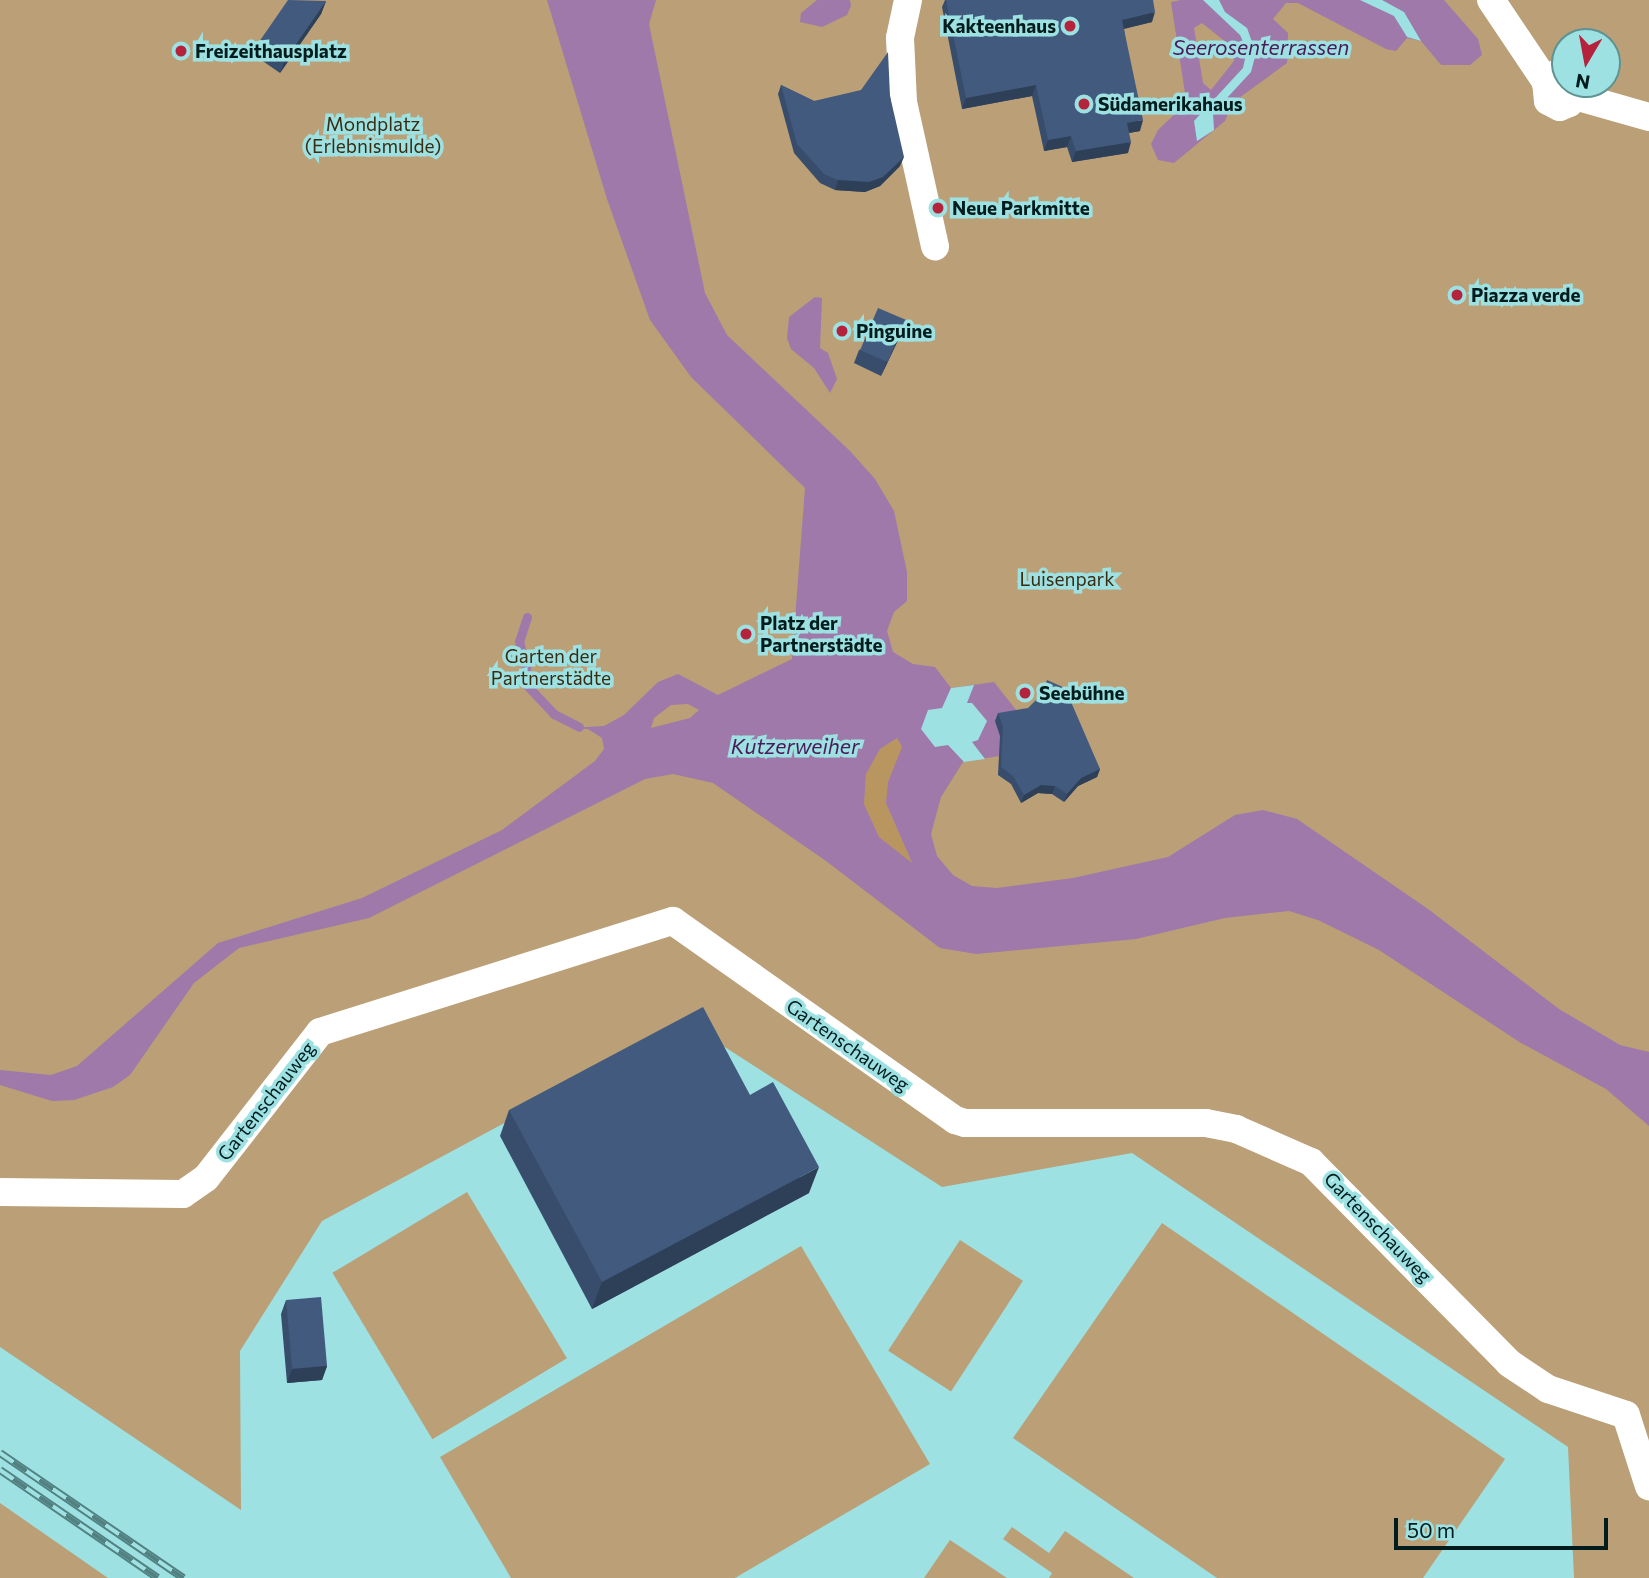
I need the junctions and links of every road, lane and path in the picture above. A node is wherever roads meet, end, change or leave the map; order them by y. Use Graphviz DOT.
graph roads {
  1 [pos="908,0"];
  2 [pos="1491,0"];
  3 [pos="1551,68"];
  4 [pos="1601,98"];
  5 [pos="1649,117"];
  6 [pos="935,246"];
  7 [pos="0,1192"];
  8 [pos="1649,1486"];
  1 -- 6 [label="street"];
  2 -- 3 [label="street"];
  4 -- 5 [label="street"];
  7 -- 8 [label="street, Gartenschauweg"];
}
